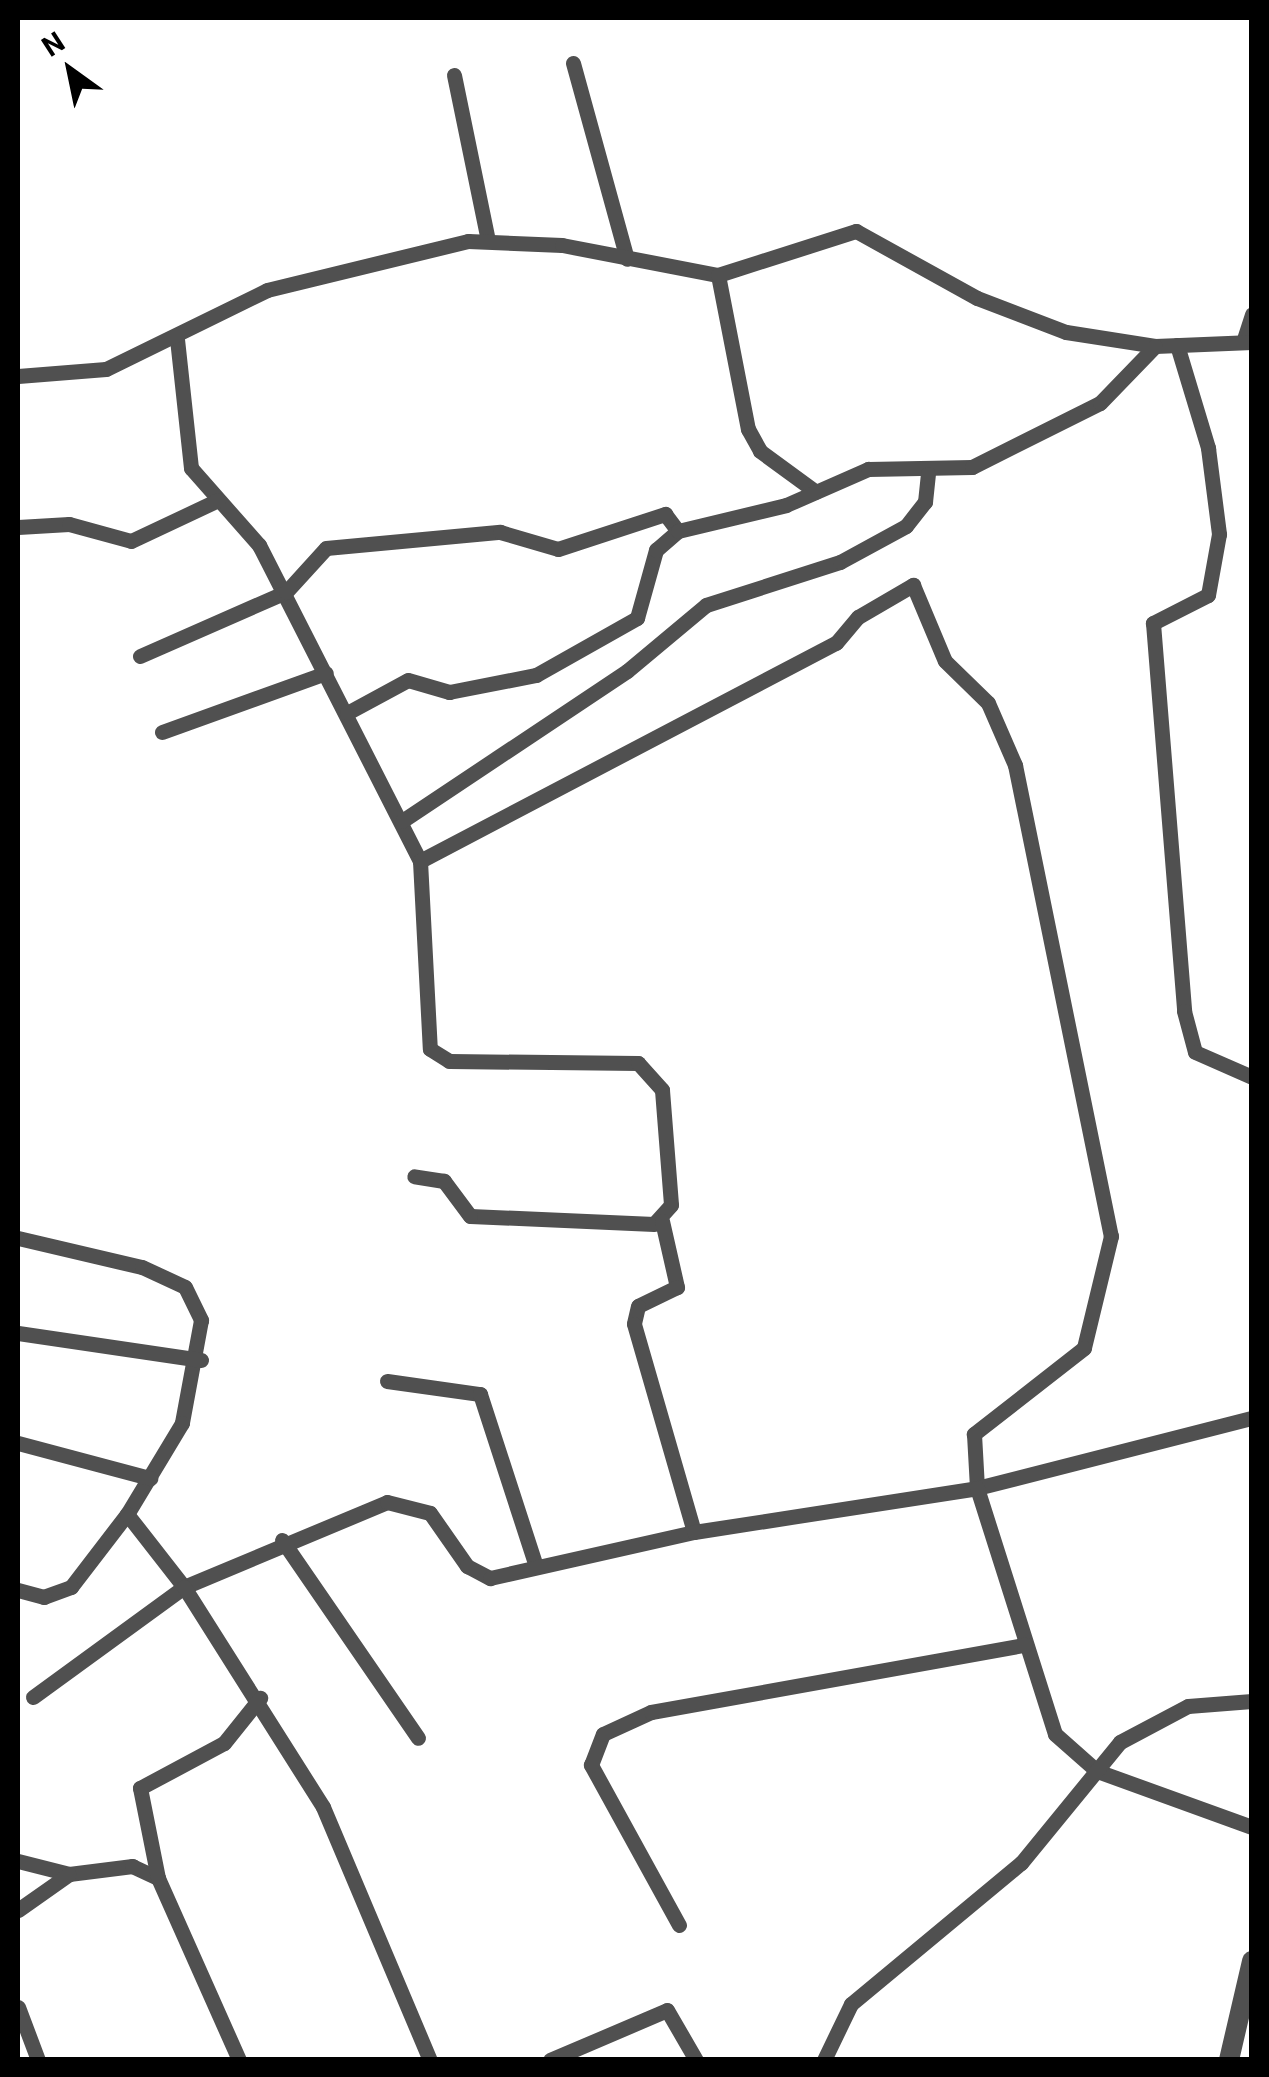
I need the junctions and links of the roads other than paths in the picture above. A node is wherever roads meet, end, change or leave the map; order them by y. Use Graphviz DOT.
graph roads {
  1 [pos="574,63"];
  2 [pos="454,75"];
  3 [pos="488,241"];
  4 [pos="627,259"];
  5 [pos="718,275"];
  6 [pos="1252,314"];
  7 [pos="177,339"];
  8 [pos="1248,341"];
  9 [pos="1177,344"];
  10 [pos="1155,346"];
  11 [pos="18,376"];
  12 [pos="928,474"];
  13 [pos="816,492"];
  14 [pos="218,500"];
  15 [pos="18,528"];
  16 [pos="678,531"];
  17 [pos="286,592"];
  18 [pos="140,656"];
  19 [pos="326,673"];
  20 [pos="347,713"];
  21 [pos="162,732"];
  22 [pos="402,821"];
  23 [pos="420,861"];
  24 [pos="1252,1077"];
  25 [pos="414,1176"];
  26 [pos="662,1221"];
  27 [pos="18,1238"];
  28 [pos="18,1333"];
  29 [pos="200,1360"];
  30 [pos="387,1381"];
  31 [pos="1252,1418"];
  32 [pos="18,1443"];
  33 [pos="150,1478"];
  34 [pos="977,1488"];
  35 [pos="127,1514"];
  36 [pos="694,1532"];
  37 [pos="282,1540"];
  38 [pos="536,1566"];
  39 [pos="184,1587"];
  40 [pos="18,1590"];
  41 [pos="1024,1645"];
  42 [pos="33,1698"];
  43 [pos="260,1698"];
  44 [pos="1252,1701"];
  45 [pos="418,1738"];
  46 [pos="1097,1771"];
  47 [pos="1252,1827"];
  48 [pos="18,1862"];
  49 [pos="69,1874"];
  50 [pos="158,1878"];
  51 [pos="18,1910"];
  52 [pos="679,1925"];
  53 [pos="1252,1961"];
  54 [pos="18,2007"];
  55 [pos="38,2060"];
  56 [pos="239,2060"];
  57 [pos="430,2060"];
  58 [pos="550,2060"];
  59 [pos="696,2060"];
  60 [pos="824,2060"];
  61 [pos="1229,2060"];
  1 -- 4 [label="street"];
  2 -- 3 [label="street"];
  3 -- 4 [label="street"];
  3 -- 7 [label="street"];
  4 -- 5 [label="street"];
  5 -- 10 [label="street"];
  5 -- 13 [label="street"];
  6 -- 8 [label="street"];
  7 -- 11 [label="street"];
  7 -- 14 [label="street"];
  8 -- 9 [label="street"];
  9 -- 10 [label="street"];
  9 -- 24 [label="street"];
  10 -- 12 [label="street"];
  12 -- 13 [label="street"];
  12 -- 22 [label="street"];
  13 -- 16 [label="street"];
  14 -- 15 [label="street"];
  14 -- 17 [label="street"];
  16 -- 17 [label="street"];
  16 -- 20 [label="street"];
  17 -- 18 [label="street"];
  17 -- 19 [label="street"];
  19 -- 20 [label="street"];
  19 -- 21 [label="street"];
  20 -- 22 [label="street"];
  22 -- 23 [label="street"];
  23 -- 26 [label="street"];
  23 -- 34 [label="street"];
  25 -- 26 [label="street"];
  26 -- 36 [label="street"];
  27 -- 29 [label="street"];
  28 -- 29 [label="street"];
  29 -- 33 [label="street"];
  30 -- 38 [label="street"];
  31 -- 34 [label="street"];
  32 -- 33 [label="street"];
  33 -- 35 [label="street"];
  34 -- 36 [label="street"];
  34 -- 41 [label="street"];
  35 -- 39 [label="street"];
  35 -- 40 [label="street"];
  36 -- 38 [label="street"];
  37 -- 38 [label="street"];
  37 -- 39 [label="street"];
  37 -- 45 [label="street"];
  39 -- 42 [label="street"];
  39 -- 43 [label="street"];
  41 -- 46 [label="street"];
  41 -- 52 [label="street"];
  43 -- 50 [label="street"];
  43 -- 57 [label="street"];
  44 -- 46 [label="street"];
  46 -- 47 [label="street"];
  46 -- 60 [label="street"];
  48 -- 49 [label="street"];
  49 -- 50 [label="street"];
  49 -- 51 [label="street"];
  50 -- 56 [label="street"];
  53 -- 61 [label="street"];
  54 -- 55 [label="street"];
  58 -- 59 [label="street"];
}
